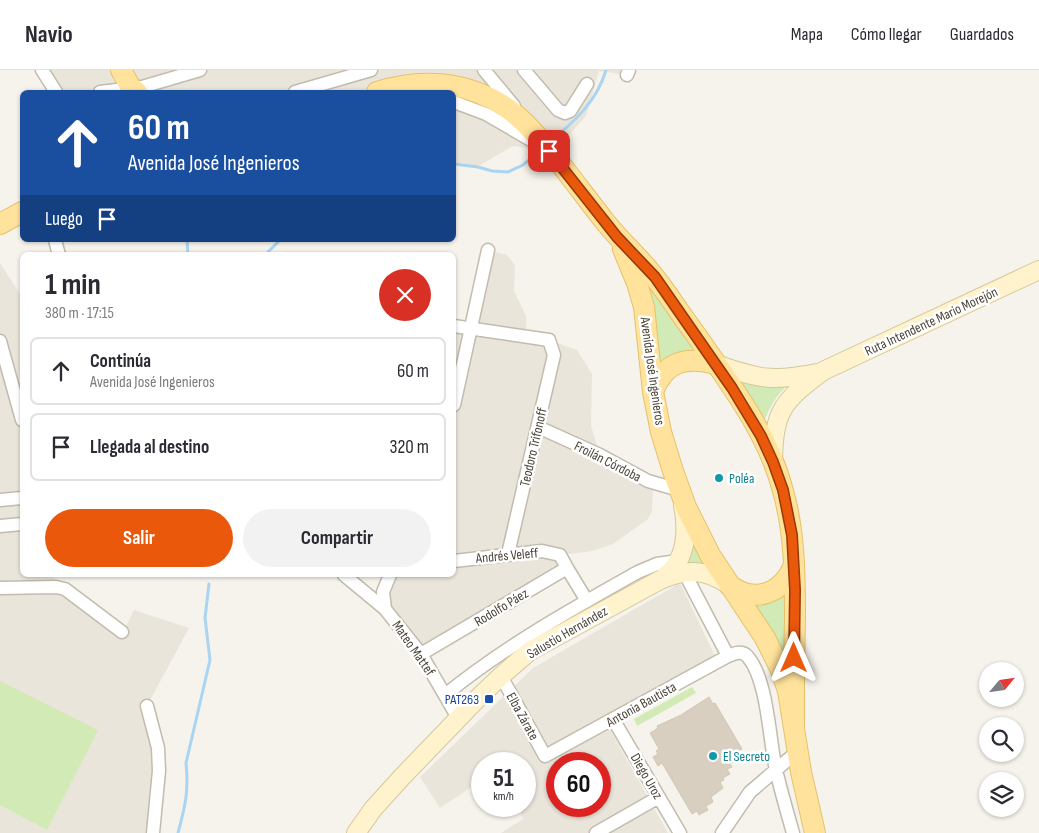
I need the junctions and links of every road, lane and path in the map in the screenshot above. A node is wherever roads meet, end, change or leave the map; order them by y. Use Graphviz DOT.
graph roads {
  1 [pos="42,70"];
  2 [pos="121,70"];
  3 [pos="200,70"];
  4 [pos="370,70"];
  5 [pos="484,70"];
  6 [pos="524,70"];
  7 [pos="587,84"];
  8 [pos="55,90"];
  9 [pos="132,90"];
  10 [pos="135,90"];
  11 [pos="302,90"];
  12 [pos="384,90"];
  13 [pos="456,103"];
  14 [pos="534,132"];
  15 [pos="549,151"];
  16 [pos="20,213"];
  17 [pos="20,222"];
  18 [pos="0,226"];
  19 [pos="617,237"];
  20 [pos="488,250"];
  21 [pos="1039,270"];
  22 [pos="456,326"];
  23 [pos="470,329"];
  24 [pos="0,341"];
  25 [pos="716,364"];
  26 [pos="823,371"];
  27 [pos="5,376"];
  28 [pos="653,392"];
  29 [pos="456,395"];
  30 [pos="20,415"];
  31 [pos="538,427"];
  32 [pos="773,462"];
  33 [pos="679,490"];
  34 [pos="20,498"];
  35 [pos="0,500"];
  36 [pos="20,524"];
  37 [pos="0,526"];
  38 [pos="508,554"];
  39 [pos="456,561"];
  40 [pos="794,565"];
  41 [pos="681,566"];
  42 [pos="567,568"];
  43 [pos="346,577"];
  44 [pos="389,577"];
  45 [pos="729,585"];
  46 [pos="0,588"];
  47 [pos="587,601"];
  48 [pos="385,609"];
  49 [pos="122,632"];
  50 [pos="421,654"];
  51 [pos="733,654"];
  52 [pos="501,676"];
  53 [pos="445,695"];
  54 [pos="147,706"];
  55 [pos="458,718"];
  56 [pos="613,719"];
  57 [pos="794,723"];
  58 [pos="798,751"];
  59 [pos="545,756"];
  60 [pos="776,769"];
  61 [pos="659,797"];
  62 [pos="153,833"];
  63 [pos="356,833"];
  64 [pos="596,833"];
  65 [pos="680,833"];
  66 [pos="722,833"];
  67 [pos="793,833"];
  68 [pos="816,833"];
  1 -- 8 [label="street"];
  2 -- 9 [label="main road"];
  3 -- 10 [label="street"];
  4 -- 11 [label="street"];
  5 -- 14 [label="street"];
  6 -- 7 [label="street"];
  12 -- 14 [label="main road, Avenida José Ingenieros"];
  13 -- 15 [label="street"];
  14 -- 15 [label="main road, Avenida José Ingenieros"];
  15 -- 19 [label="main road, Avenida José Ingenieros"];
  16 -- 18 [label="main road"];
  17 -- 18 [label="main road"];
  19 -- 25 [label="main road, Avenida José Ingenieros"];
  19 -- 28 [label="main road, Avenida José Ingenieros"];
  20 -- 23 [label="street"];
  21 -- 26 [label="street, Ruta Intendente Mario Morejón"];
  22 -- 23 [label="street"];
  23 -- 29 [label="street"];
  23 -- 31 [label="street, Teodoro Trifonoff"];
  24 -- 27 [label="street"];
  25 -- 26 [label="street"];
  25 -- 28 [label="main road"];
  25 -- 32 [label="main road, Avenida José Ingenieros"];
  26 -- 32 [label="street"];
  27 -- 30 [label="street"];
  28 -- 33 [label="main road, Avenida José Ingenieros"];
  31 -- 33 [label="street, Froilán Córdoba"];
  31 -- 38 [label="street, Teodoro Trifonoff"];
  32 -- 40 [label="main road, Avenida José Ingenieros"];
  33 -- 41 [label="street"];
  33 -- 45 [label="main road, Avenida José Ingenieros"];
  34 -- 35 [label="street"];
  36 -- 37 [label="street"];
  38 -- 39 [label="street, Andrés Veleff"];
  38 -- 42 [label="street, Andrés Veleff"];
  40 -- 45 [label="main road"];
  40 -- 57 [label="main road, Avenida José Ingenieros"];
  41 -- 45 [label="street"];
  41 -- 47 [label="street"];
  41 -- 51 [label="street"];
  41 -- 52 [label="street, Salustio Hernández"];
  42 -- 47 [label="street"];
  42 -- 50 [label="street, Rodolfo Páez"];
  43 -- 48 [label="street"];
  44 -- 48 [label="street, Mateo Mattef"];
  45 -- 57 [label="main road, Avenida José Ingenieros"];
  46 -- 49 [label="street"];
  47 -- 53 [label="street"];
  48 -- 50 [label="street, Mateo Mattef"];
  50 -- 53 [label="street, Mateo Mattef"];
  51 -- 56 [label="street, Antonia Bautista"];
  51 -- 60 [label="street"];
  52 -- 55 [label="street, Salustio Hernández"];
  52 -- 59 [label="street, Elba Zárate"];
  53 -- 55 [label="street, Mateo Mattef"];
  54 -- 62 [label="street"];
  55 -- 63 [label="street, Salustio Hernández"];
  56 -- 59 [label="street, Antonia Bautista"];
  56 -- 61 [label="street, Diego Uroz"];
  57 -- 58 [label="main road"];
  58 -- 60 [label="street"];
  58 -- 68 [label="main road"];
  60 -- 66 [label="street"];
  60 -- 67 [label="street"];
  61 -- 64 [label="street"];
  61 -- 65 [label="street, Diego Uroz"];
}
